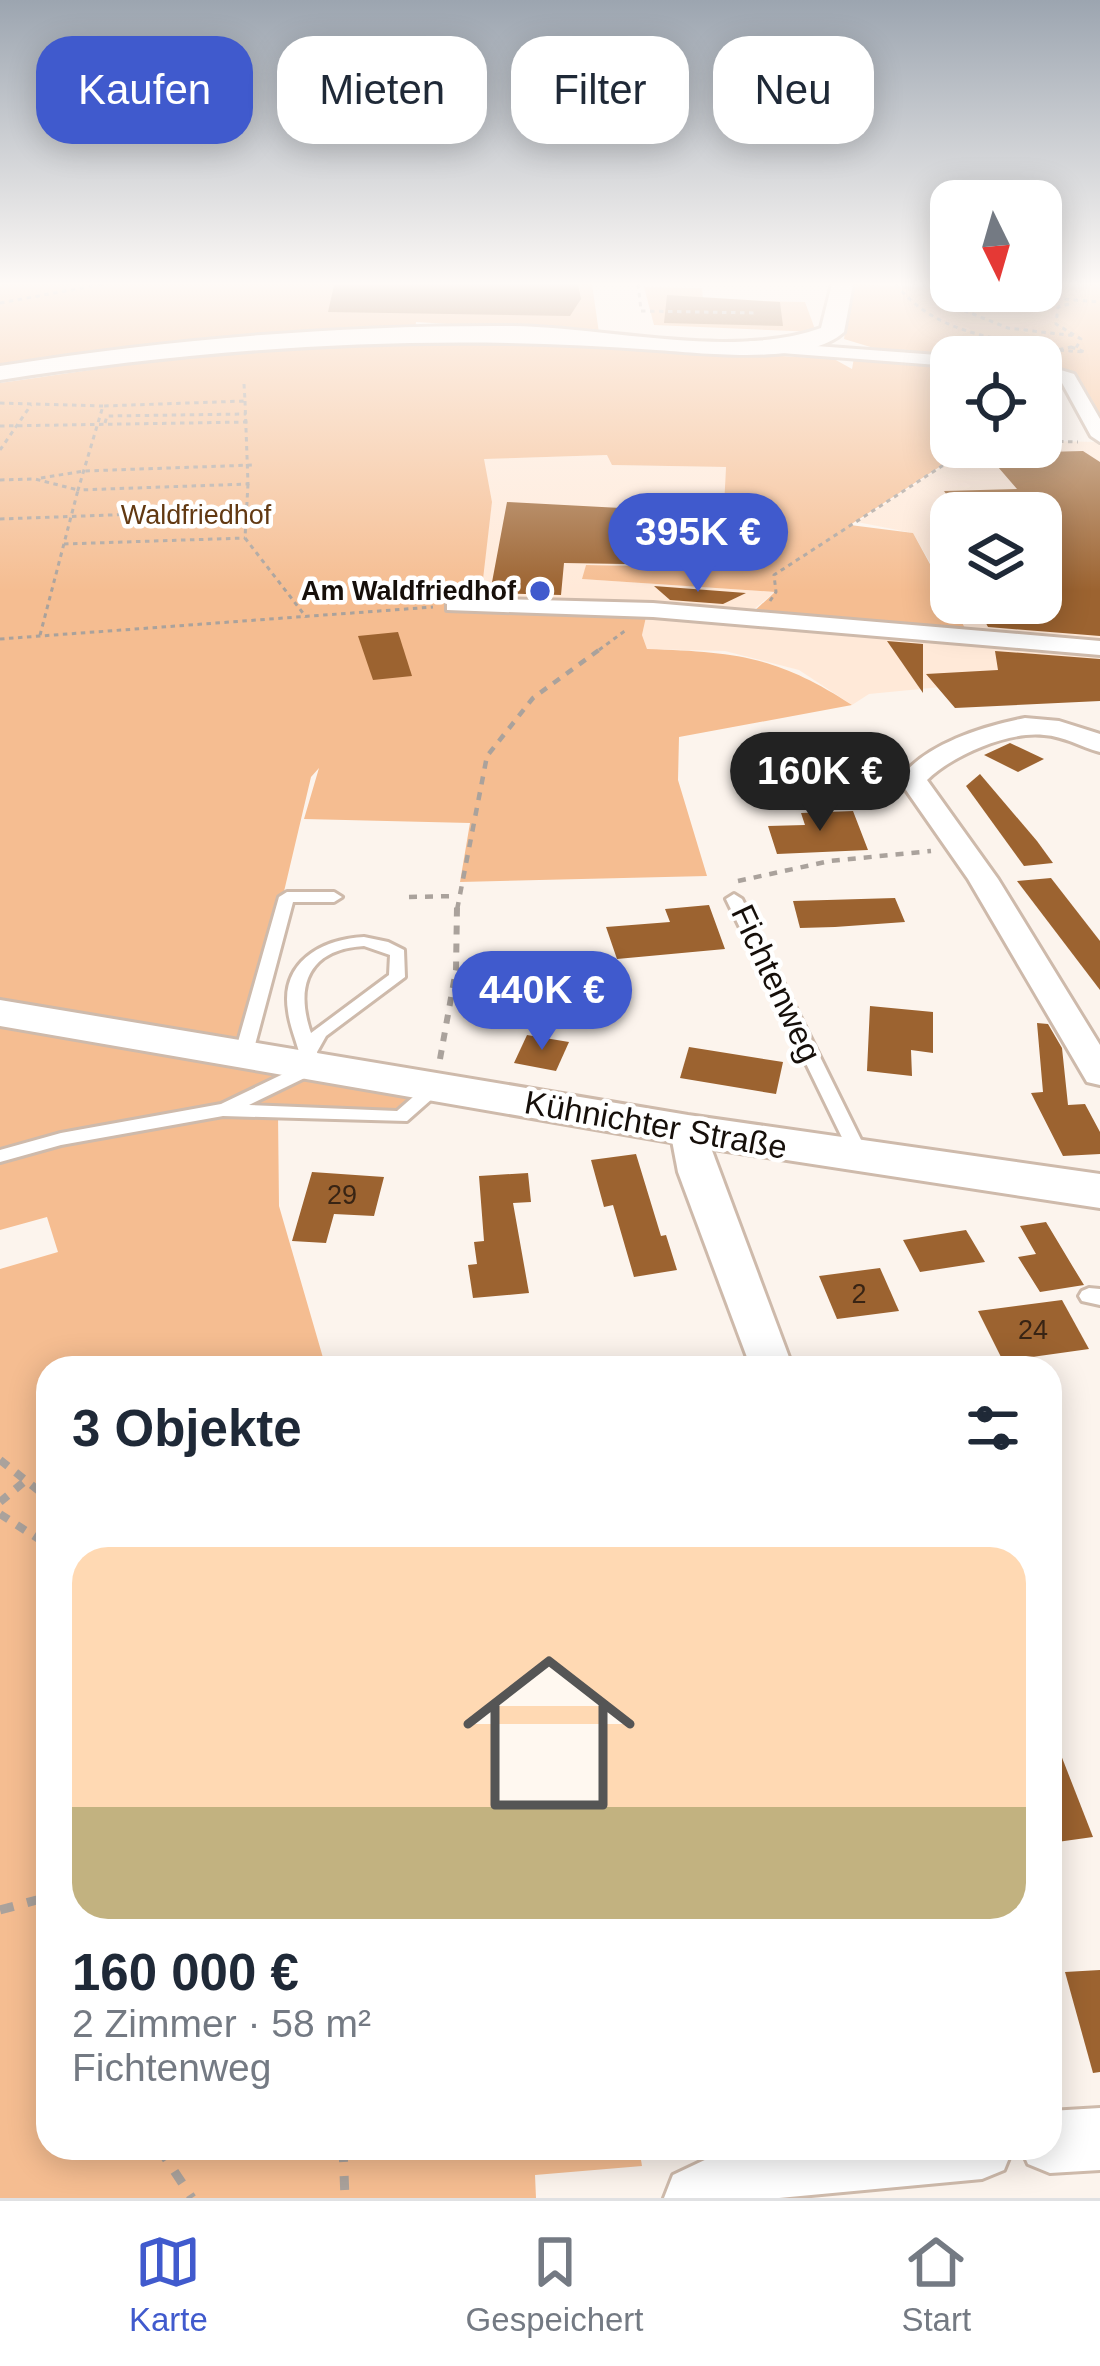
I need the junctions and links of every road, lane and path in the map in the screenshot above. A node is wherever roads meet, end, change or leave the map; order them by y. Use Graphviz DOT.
graph roads {
  1 [pos="244,387"];
  2 [pos="1071,387"];
  3 [pos="245,401"];
  4 [pos="0,403"];
  5 [pos="31,405"];
  6 [pos="103,406"];
  7 [pos="246,414"];
  8 [pos="248,422"];
  9 [pos="105,423"];
  10 [pos="95,424"];
  11 [pos="0,426"];
  12 [pos="13,426"];
  13 [pos="1090,439"];
  14 [pos="0,450"];
  15 [pos="253,464"];
  16 [pos="939,468"];
  17 [pos="84,471"];
  18 [pos="35,479"];
  19 [pos="0,480"];
  20 [pos="252,484"];
  21 [pos="78,490"];
  22 [pos="249,510"];
  23 [pos="71,516"];
  24 [pos="0,519"];
  25 [pos="245,538"];
  26 [pos="64,544"];
  27 [pos="455,605"];
  28 [pos="653,610"];
  29 [pos="306,617"];
  30 [pos="744,618"];
  31 [pos="0,639"];
  32 [pos="39,639"];
  33 [pos="1100,648"];
  34 [pos="1100,744"];
  35 [pos="959,848"];
  36 [pos="457,896"];
  37 [pos="334,897"];
  38 [pos="409,897"];
  39 [pos="734,899"];
  40 [pos="0,1013"];
  41 [pos="243,1056"];
  42 [pos="311,1058"];
  43 [pos="1100,1074"];
  44 [pos="436,1078"];
  45 [pos="224,1110"];
  46 [pos="688,1130"];
  47 [pos="0,1156"];
  48 [pos="861,1158"];
  49 [pos="1100,1192"];
  50 [pos="767,1356"];
  51 [pos="0,1460"];
  52 [pos="25,1480"];
  53 [pos="36,1489"];
  54 [pos="0,1502"];
  55 [pos="0,1514"];
  56 [pos="36,1537"];
  57 [pos="36,1900"];
  58 [pos="0,1910"];
  59 [pos="1100,2138"];
  60 [pos="1062,2141"];
  61 [pos="167,2160"];
  62 [pos="343,2160"];
  63 [pos="850,2160"];
  64 [pos="192,2198"];
  65 [pos="345,2198"];
  66 [pos="696,2198"];
  1 -- 3 [label="path"];
  2 -- 13 [label="street"];
  3 -- 6 [label="path"];
  3 -- 7 [label="path"];
  4 -- 5 [label="path"];
  5 -- 6 [label="path"];
  5 -- 12 [label="path"];
  6 -- 10 [label="path"];
  7 -- 8 [label="path"];
  7 -- 9 [label="path"];
  8 -- 9 [label="path"];
  8 -- 15 [label="path"];
  9 -- 10 [label="path"];
  10 -- 12 [label="path"];
  10 -- 17 [label="path"];
  11 -- 12 [label="path"];
  12 -- 14 [label="path"];
  15 -- 17 [label="path"];
  15 -- 20 [label="path"];
  16 -- 30 [label="path"];
  17 -- 18 [label="path"];
  17 -- 21 [label="path"];
  18 -- 19 [label="path"];
  18 -- 21 [label="path"];
  20 -- 21 [label="path"];
  20 -- 22 [label="path"];
  21 -- 23 [label="path"];
  22 -- 23 [label="path"];
  22 -- 25 [label="path"];
  23 -- 24 [label="path"];
  23 -- 26 [label="path"];
  25 -- 26 [label="path"];
  25 -- 29 [label="path"];
  26 -- 32 [label="path"];
  27 -- 28 [label="street"];
  27 -- 29 [label="path"];
  28 -- 30 [label="street"];
  28 -- 36 [label="path"];
  29 -- 32 [label="path"];
  30 -- 33 [label="street"];
  31 -- 32 [label="path"];
  34 -- 35 [label="street"];
  35 -- 39 [label="path, Fichtenweg"];
  35 -- 43 [label="street"];
  36 -- 38 [label="path"];
  36 -- 44 [label="path"];
  37 -- 41 [label="lane"];
  39 -- 48 [label="lane, Fichtenweg"];
  40 -- 41 [label="street, Kühnichter Straße"];
  41 -- 42 [label="street, Kühnichter Straße"];
  42 -- 42 [label="lane"];
  42 -- 44 [label="street, Kühnichter Straße"];
  42 -- 45 [label="lane"];
  44 -- 45 [label="lane"];
  44 -- 46 [label="street, Kühnichter Straße"];
  45 -- 47 [label="lane"];
  46 -- 48 [label="street, Kühnichter Straße"];
  46 -- 50 [label="street"];
  48 -- 49 [label="street, Kühnichter Straße"];
  51 -- 52 [label="path"];
  52 -- 53 [label="path"];
  52 -- 54 [label="path"];
  55 -- 56 [label="path"];
  57 -- 58 [label="path"];
  59 -- 60 [label="street"];
  61 -- 64 [label="path"];
  62 -- 65 [label="path"];
  63 -- 66 [label="street"];
}
